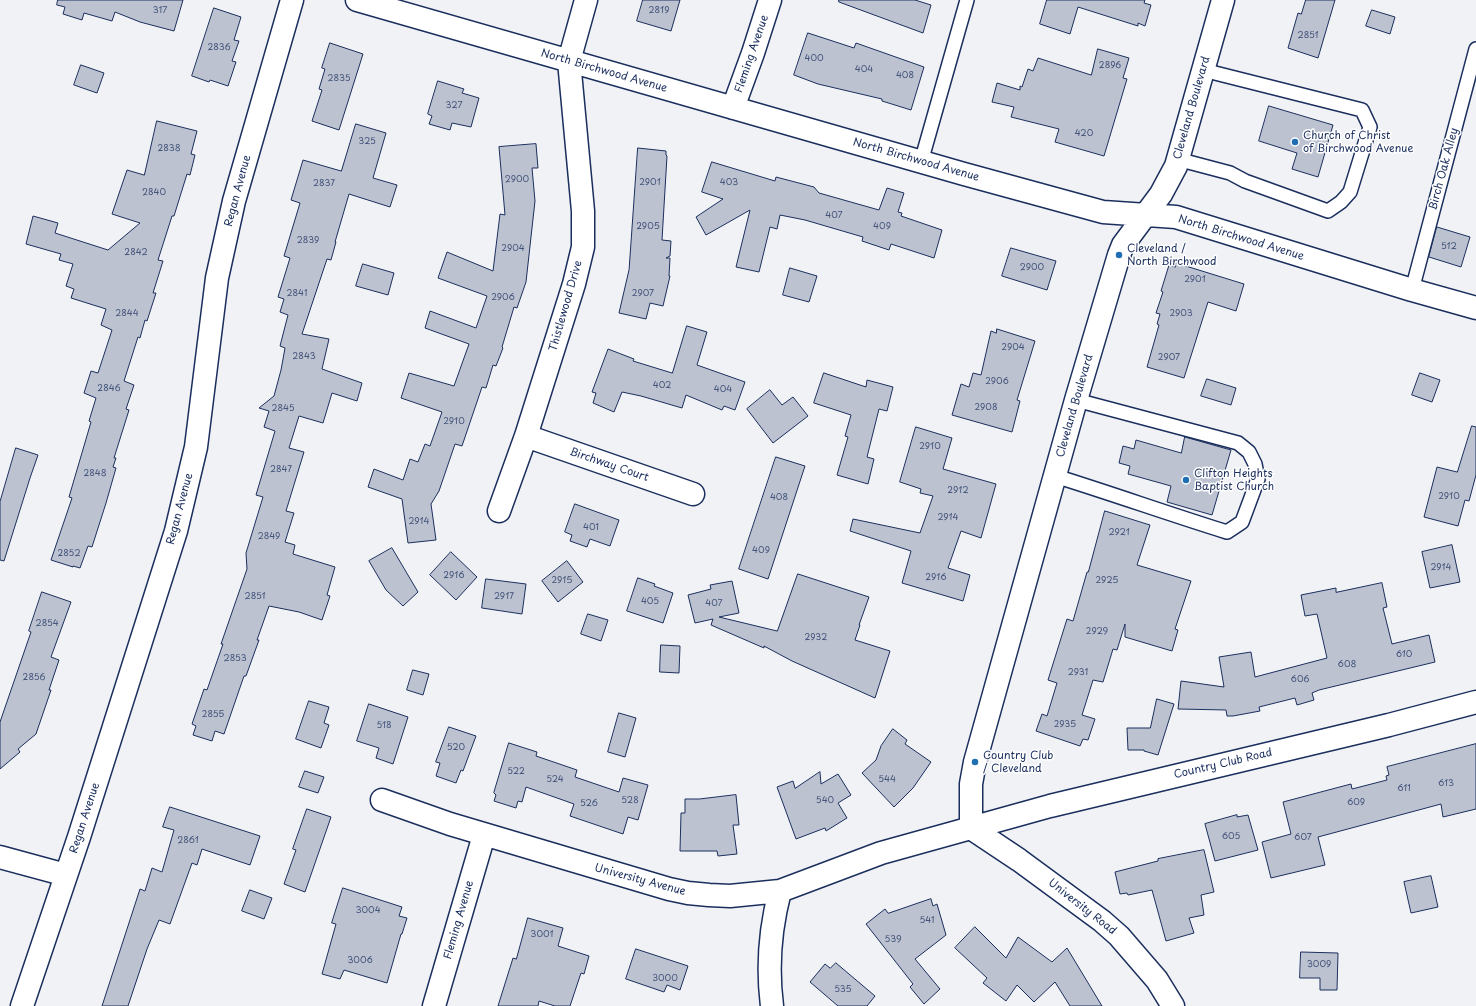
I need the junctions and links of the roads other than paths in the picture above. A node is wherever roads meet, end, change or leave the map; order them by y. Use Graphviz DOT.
graph roads {
  1 [pos="292,0"];
  2 [pos="357,0"];
  3 [pos="586,0"];
  4 [pos="770,0"];
  5 [pos="967,0"];
  6 [pos="1223,0"];
  7 [pos="1476,49"];
  8 [pos="569,61"];
  9 [pos="1203,70"];
  10 [pos="733,108"];
  11 [pos="1177,159"];
  12 [pos="921,162"];
  13 [pos="1145,215"];
  14 [pos="1412,290"];
  15 [pos="1476,308"];
  16 [pos="1076,400"];
  17 [pos="526,436"];
  18 [pos="1055,476"];
  19 [pos="693,494"];
  20 [pos="499,511"];
  21 [pos="1476,702"];
  22 [pos="382,800"];
  23 [pos="971,828"];
  24 [pos="484,835"];
  25 [pos="0,857"];
  26 [pos="66,876"];
  27 [pos="780,891"];
  28 [pos="22,1006"];
  29 [pos="434,1006"];
  30 [pos="772,1006"];
  31 [pos="1173,1006"];
  1 -- 26 [label="street, Regan Avenue"];
  2 -- 8 [label="street, North Birchwood Avenue"];
  3 -- 8 [label="street, Thistlewood Drive"];
  4 -- 10 [label="street, Fleming Avenue"];
  5 -- 12 [label="lane"];
  6 -- 9 [label="street, Cleveland Boulevard"];
  7 -- 14 [label="lane, Birch Oak Alley"];
  8 -- 10 [label="street, North Birchwood Avenue"];
  8 -- 17 [label="street, Thistlewood Drive"];
  9 -- 11 [label="street, Cleveland Boulevard"];
  9 -- 11 [label="lane"];
  10 -- 12 [label="street, North Birchwood Avenue"];
  11 -- 13 [label="street, Cleveland Boulevard"];
  12 -- 13 [label="street, North Birchwood Avenue"];
  13 -- 14 [label="street, North Birchwood Avenue"];
  13 -- 16 [label="street, Cleveland Boulevard"];
  14 -- 15 [label="street, North Birchwood Avenue"];
  16 -- 18 [label="street, Cleveland Boulevard"];
  16 -- 18 [label="lane"];
  17 -- 19 [label="street, Birchway Court"];
  17 -- 20 [label="street, Thistlewood Drive"];
  18 -- 23 [label="street, Cleveland Boulevard"];
  21 -- 23 [label="street, Country Club Road"];
  22 -- 24 [label="street, University Avenue"];
  23 -- 27 [label="street, University Avenue"];
  23 -- 31 [label="street, University Road"];
  24 -- 27 [label="street, University Avenue"];
  24 -- 29 [label="street, Fleming Avenue"];
  25 -- 26 [label="street"];
  26 -- 28 [label="street, Regan Avenue"];
  27 -- 30 [label="street"];
}
